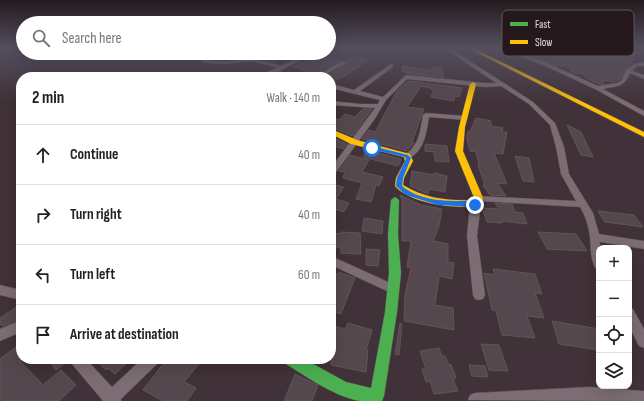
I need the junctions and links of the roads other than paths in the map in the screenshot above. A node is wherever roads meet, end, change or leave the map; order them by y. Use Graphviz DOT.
graph roads {
  1 [pos="276,66"];
  2 [pos="284,66"];
  3 [pos="338,66"];
  4 [pos="391,66"];
  5 [pos="474,66"];
  6 [pos="505,66"];
  7 [pos="525,66"];
  8 [pos="549,66"];
  9 [pos="637,66"];
  10 [pos="281,67"];
  11 [pos="274,71"];
  12 [pos="628,71"];
  13 [pos="278,72"];
  14 [pos="327,72"];
  15 [pos="644,77"];
  16 [pos="473,84"];
  17 [pos="502,84"];
  18 [pos="568,86"];
  19 [pos="336,87"];
  20 [pos="597,88"];
  21 [pos="355,92"];
  22 [pos="384,99"];
  23 [pos="336,104"];
  24 [pos="380,106"];
  25 [pos="616,109"];
  26 [pos="644,114"];
  27 [pos="465,118"];
  28 [pos="644,122"];
  29 [pos="336,133"];
  30 [pos="644,135"];
  31 [pos="354,142"];
  32 [pos="406,156"];
  33 [pos="336,166"];
  34 [pos="395,200"];
  35 [pos="478,201"];
  36 [pos="583,204"];
  37 [pos="595,237"];
  38 [pos="644,245"];
  39 [pos="596,255"];
  40 [pos="336,263"];
  41 [pos="393,289"];
  42 [pos="0,290"];
  43 [pos="16,294"];
  44 [pos="479,295"];
  45 [pos="631,317"];
  46 [pos="16,328"];
  47 [pos="0,335"];
  48 [pos="644,342"];
  49 [pos="81,364"];
  50 [pos="147,364"];
  51 [pos="299,364"];
  52 [pos="644,398"];
  53 [pos="369,399"];
  54 [pos="112,400"];
  55 [pos="475,400"];
  1 -- 10 [label="lane"];
  2 -- 10 [label="street"];
  3 -- 14 [label="street"];
  4 -- 21 [label="street"];
  5 -- 17 [label="street"];
  6 -- 30 [label="main road"];
  7 -- 18 [label="main road"];
  8 -- 20 [label="street"];
  9 -- 12 [label="street"];
  10 -- 11 [label="street"];
  11 -- 13 [label="street"];
  12 -- 15 [label="street"];
  12 -- 20 [label="street"];
  16 -- 17 [label="street"];
  16 -- 22 [label="street"];
  16 -- 27 [label="main road"];
  17 -- 36 [label="street"];
  19 -- 21 [label="street"];
  20 -- 26 [label="street"];
  21 -- 22 [label="street"];
  22 -- 24 [label="street"];
  23 -- 24 [label="street"];
  24 -- 31 [label="street"];
  25 -- 28 [label="main road"];
  27 -- 32 [label="street"];
  27 -- 35 [label="main road"];
  29 -- 31 [label="main road"];
  31 -- 32 [label="main road"];
  31 -- 33 [label="street"];
  32 -- 35 [label="main road"];
  34 -- 41 [label="main road"];
  35 -- 36 [label="street"];
  35 -- 44 [label="street"];
  36 -- 37 [label="street"];
  37 -- 38 [label="street"];
  37 -- 39 [label="street"];
  40 -- 41 [label="street"];
  41 -- 53 [label="main road"];
  42 -- 43 [label="street"];
  45 -- 48 [label="street"];
  46 -- 47 [label="street"];
  49 -- 54 [label="street"];
  50 -- 54 [label="street"];
  51 -- 53 [label="main road"];
  52 -- 55 [label="street"];
}
